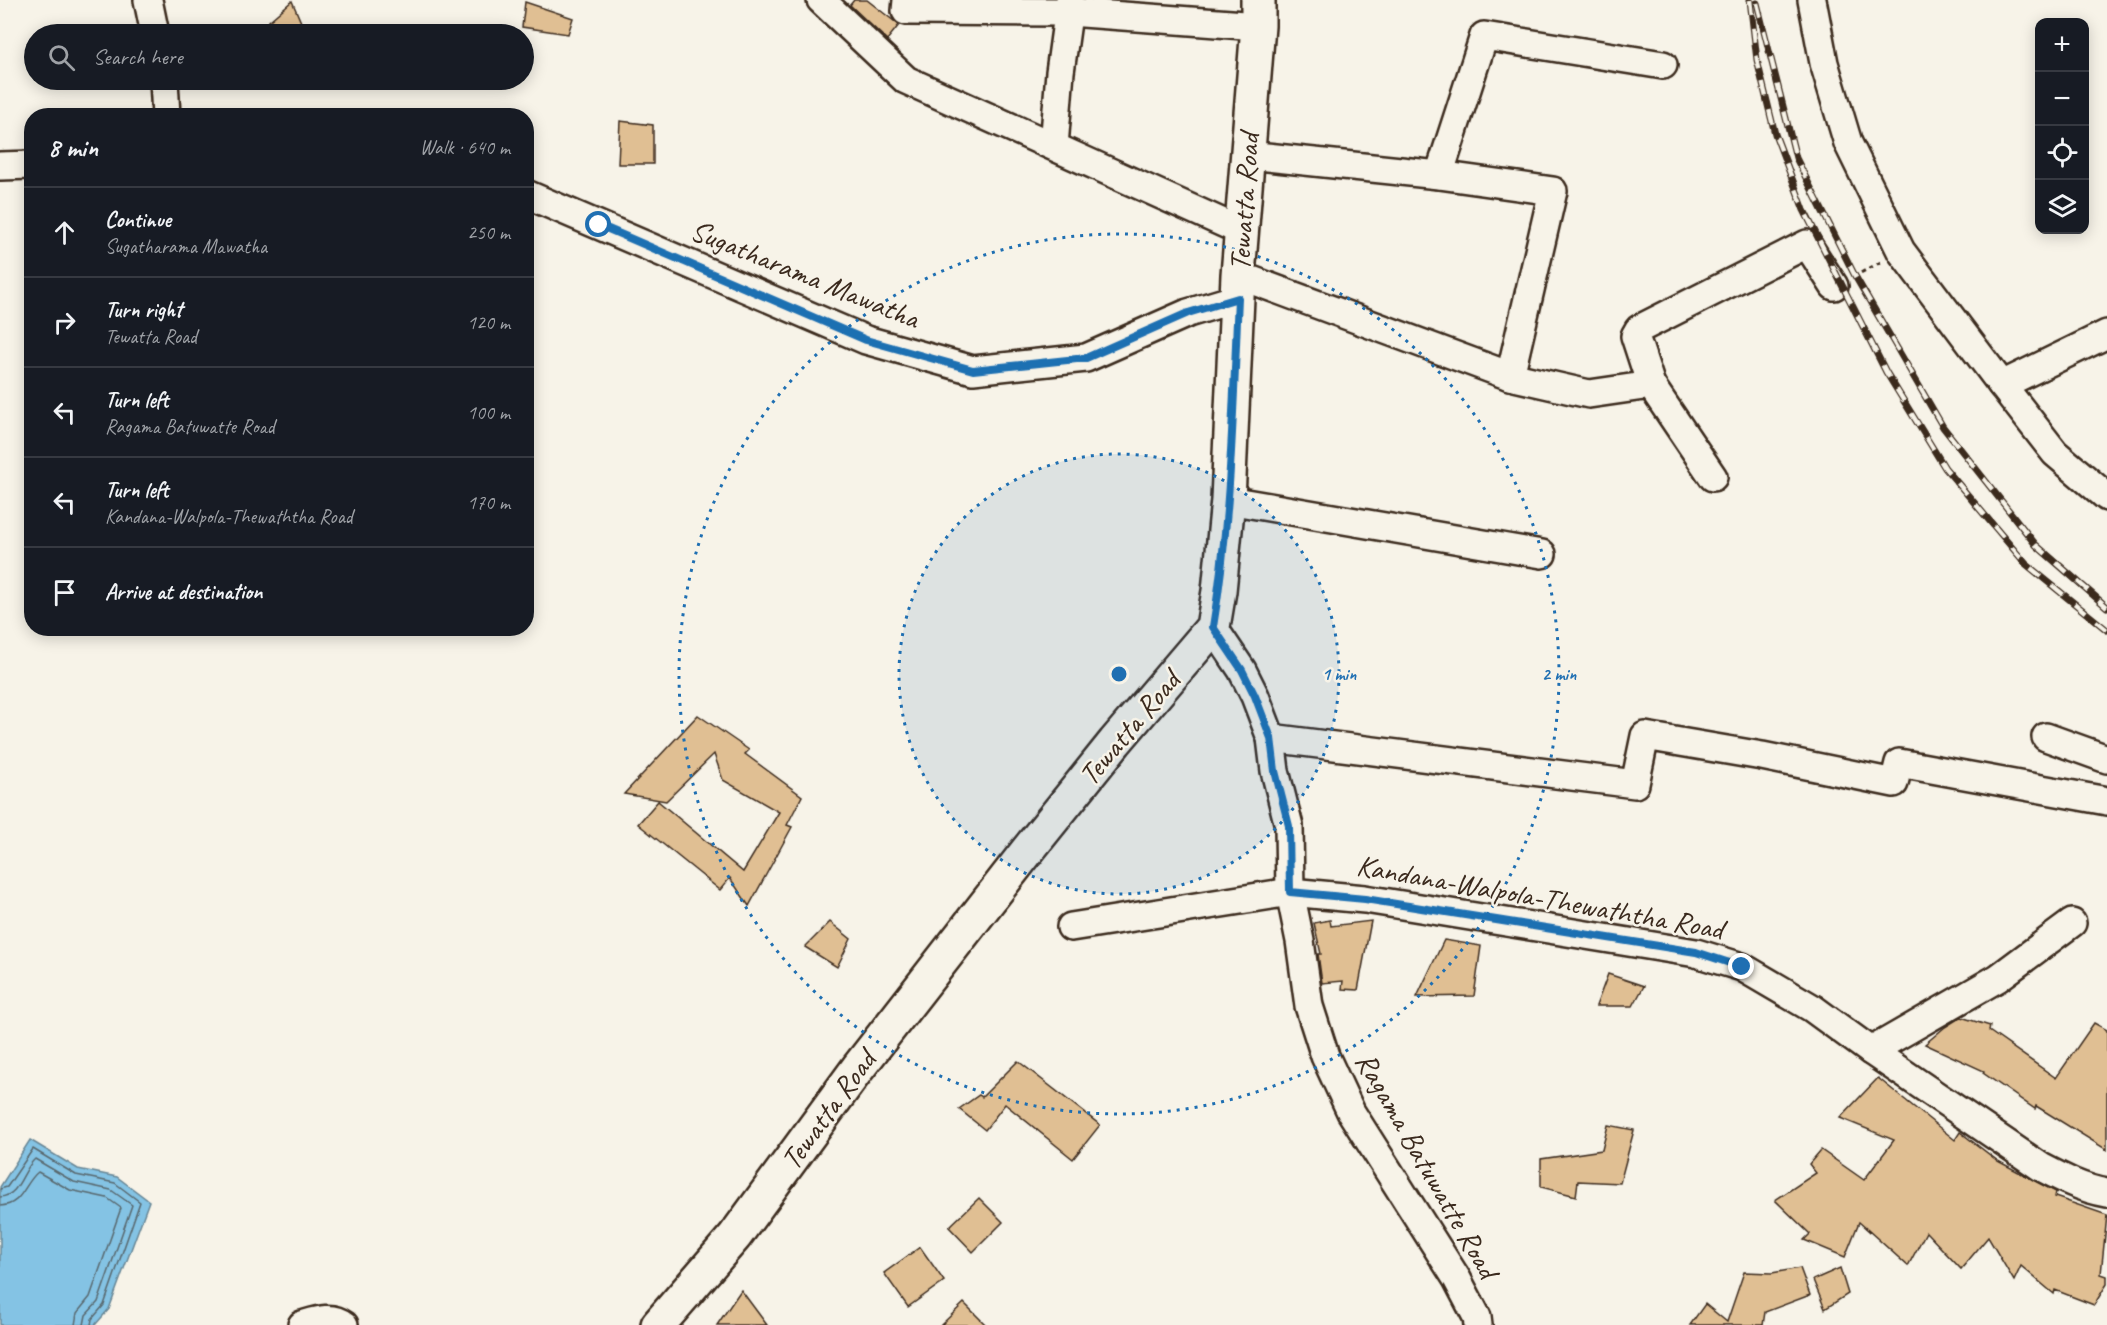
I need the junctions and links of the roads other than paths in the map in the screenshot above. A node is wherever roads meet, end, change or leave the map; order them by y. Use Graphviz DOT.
graph roads {
  1 [pos="148,0"];
  2 [pos="821,0"];
  3 [pos="907,0"];
  4 [pos="1812,0"];
  5 [pos="1000,6"];
  6 [pos="1070,6"];
  7 [pos="1258,13"];
  8 [pos="153,24"];
  9 [pos="1663,65"];
  10 [pos="165,90"];
  11 [pos="166,108"];
  12 [pos="1054,146"];
  13 [pos="1248,155"];
  14 [pos="24,165"];
  15 [pos="0,166"];
  16 [pos="1439,175"];
  17 [pos="534,197"];
  18 [pos="1241,231"];
  19 [pos="1834,286"];
  20 [pos="1238,287"];
  21 [pos="2107,334"];
  22 [pos="1510,376"];
  23 [pos="1651,385"];
  24 [pos="2002,385"];
  25 [pos="1713,477"];
  26 [pos="2107,497"];
  27 [pos="1228,500"];
  28 [pos="1542,554"];
  29 [pos="1213,627"];
  30 [pos="2046,737"];
  31 [pos="1271,738"];
  32 [pos="2107,759"];
  33 [pos="2107,801"];
  34 [pos="1290,892"];
  35 [pos="2072,923"];
  36 [pos="1071,927"];
  37 [pos="1871,1052"];
  38 [pos="2107,1193"];
  39 [pos="302,1325"];
  40 [pos="344,1325"];
  41 [pos="658,1325"];
  42 [pos="1478,1325"];
  1 -- 8 [label="street"];
  2 -- 12 [label="street"];
  3 -- 5 [label="street"];
  4 -- 24 [label="street"];
  5 -- 6 [label="street"];
  6 -- 7 [label="street"];
  6 -- 12 [label="street"];
  7 -- 13 [label="main road, Tewatta Road"];
  9 -- 16 [label="street"];
  10 -- 11 [label="street"];
  12 -- 18 [label="street"];
  13 -- 16 [label="street"];
  13 -- 18 [label="main road, Tewatta Road"];
  14 -- 15 [label="street"];
  16 -- 22 [label="street"];
  17 -- 20 [label="street, Sugatharama Mawatha"];
  18 -- 20 [label="main road, Tewatta Road"];
  19 -- 23 [label="street"];
  20 -- 22 [label="street"];
  20 -- 27 [label="main road, Tewatta Road"];
  21 -- 24 [label="street"];
  22 -- 23 [label="street"];
  23 -- 25 [label="street"];
  24 -- 26 [label="street"];
  27 -- 28 [label="street"];
  27 -- 29 [label="main road, Tewatta Road"];
  29 -- 31 [label="street, Ragama Batuwatte Road"];
  29 -- 41 [label="main road, Tewatta Road"];
  30 -- 32 [label="street"];
  31 -- 33 [label="street"];
  31 -- 34 [label="street, Ragama Batuwatte Road"];
  34 -- 36 [label="street, Kandana-Walpola-Thewaththa Road"];
  34 -- 37 [label="street, Kandana-Walpola-Thewaththa Road"];
  34 -- 42 [label="street, Ragama Batuwatte Road"];
  35 -- 37 [label="street"];
  37 -- 38 [label="street, Kandana-Walpola-Thewaththa Road"];
  39 -- 40 [label="street"];
}
